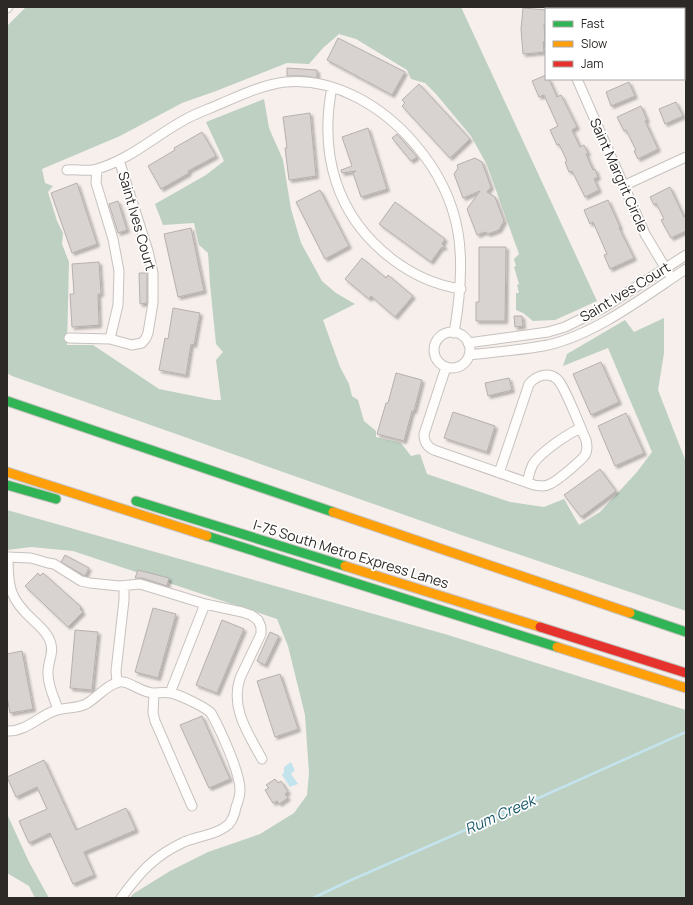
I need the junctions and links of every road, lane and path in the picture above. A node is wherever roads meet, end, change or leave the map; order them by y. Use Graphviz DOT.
graph roads {
  1 [pos="577,80"];
  2 [pos="332,87"];
  3 [pos="686,157"];
  4 [pos="119,160"];
  5 [pos="68,170"];
  6 [pos="96,170"];
  7 [pos="623,186"];
  8 [pos="686,255"];
  9 [pos="665,269"];
  10 [pos="686,269"];
  11 [pos="672,278"];
  12 [pos="461,289"];
  13 [pos="585,317"];
  14 [pos="591,329"];
  15 [pos="454,333"];
  16 [pos="519,336"];
  17 [pos="69,338"];
  18 [pos="110,339"];
  19 [pos="468,343"];
  20 [pos="519,349"];
  21 [pos="469,355"];
  22 [pos="446,367"];
  23 [pos="7,400"];
  24 [pos="581,428"];
  25 [pos="7,472"];
  26 [pos="499,473"];
  27 [pos="527,482"];
  28 [pos="7,485"];
  29 [pos="128,499"];
  30 [pos="115,506"];
  31 [pos="8,557"];
  32 [pos="124,586"];
  33 [pos="206,604"];
  34 [pos="686,632"];
  35 [pos="686,673"];
  36 [pos="117,683"];
  37 [pos="686,688"];
  38 [pos="154,693"];
  39 [pos="170,693"];
  40 [pos="58,709"];
  41 [pos="7,731"];
  42 [pos="262,759"];
  43 [pos="192,806"];
  44 [pos="121,898"];
  1 -- 7 [label="street, Saint Margrit Circle"];
  2 -- 4 [label="street, Saint Ives Court"];
  2 -- 12 [label="street, Saint Ives Court"];
  2 -- 12 [label="street"];
  3 -- 7 [label="street"];
  4 -- 6 [label="street, Saint Ives Court"];
  4 -- 18 [label="street, Saint Ives Court"];
  5 -- 6 [label="street, Saint Ives Court"];
  6 -- 18 [label="street, Saint Ives Court"];
  7 -- 9 [label="street, Saint Margrit Circle"];
  8 -- 9 [label="street, Saint Ives Court"];
  9 -- 11 [label="street, Saint Margrit Circle"];
  9 -- 13 [label="street, Saint Ives Court"];
  10 -- 11 [label="street, Saint Ives Court"];
  11 -- 14 [label="street, Saint Ives Court"];
  12 -- 15 [label="street, Saint Ives Court"];
  13 -- 14 [label="street"];
  13 -- 16 [label="street, Saint Ives Court"];
  14 -- 20 [label="street, Saint Ives Court"];
  15 -- 19 [label="street"];
  15 -- 22 [label="street"];
  16 -- 19 [label="street, Saint Ives Court"];
  16 -- 20 [label="street"];
  17 -- 18 [label="street, Saint Ives Court"];
  19 -- 21 [label="street"];
  20 -- 21 [label="street, Saint Ives Court"];
  21 -- 22 [label="street"];
  22 -- 26 [label="street"];
  23 -- 34 [label="highway"];
  24 -- 26 [label="street"];
  24 -- 27 [label="street"];
  24 -- 27 [label="street"];
  25 -- 30 [label="highway"];
  26 -- 27 [label="street"];
  28 -- 30 [label="highway"];
  29 -- 35 [label="highway, I-75 South Metro Express Lanes"];
  30 -- 37 [label="highway"];
  31 -- 32 [label="street"];
  31 -- 40 [label="street"];
  32 -- 33 [label="street"];
  32 -- 36 [label="street"];
  33 -- 39 [label="street"];
  33 -- 42 [label="street"];
  36 -- 38 [label="street"];
  36 -- 40 [label="street"];
  38 -- 39 [label="street"];
  38 -- 43 [label="street"];
  39 -- 44 [label="street"];
  40 -- 41 [label="street"];
}
